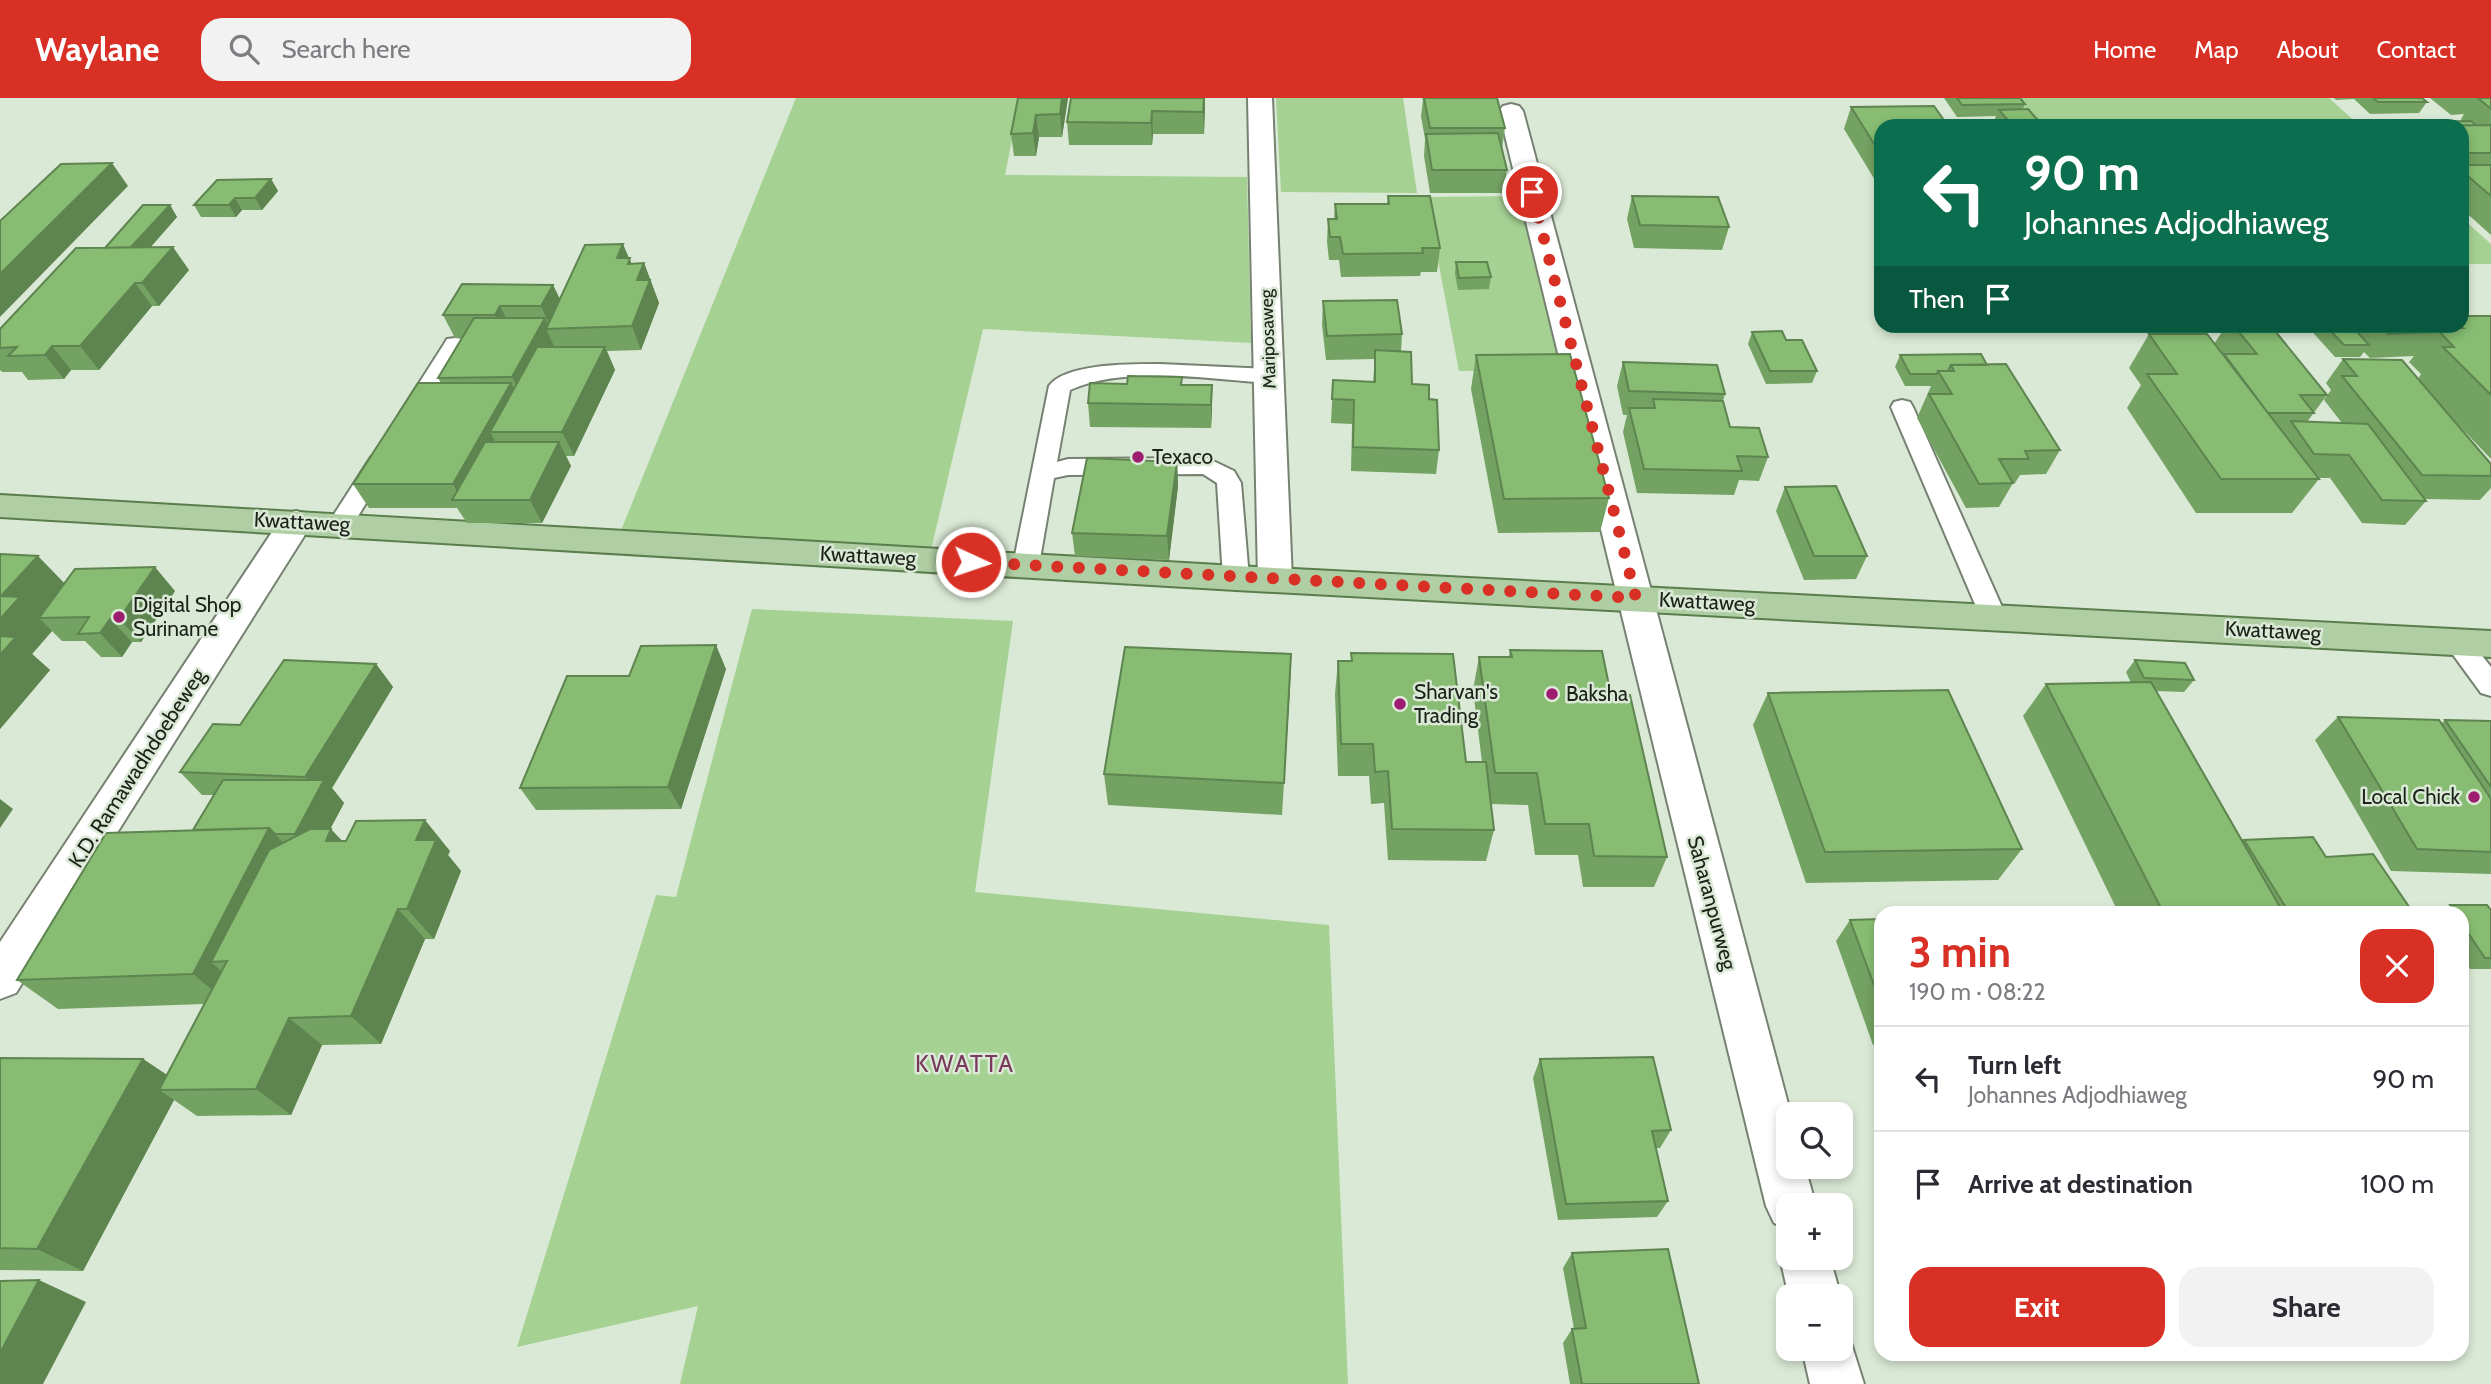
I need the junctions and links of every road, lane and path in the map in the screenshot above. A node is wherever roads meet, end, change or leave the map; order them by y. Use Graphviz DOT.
graph roads {
  1 [pos="1260,98"];
  2 [pos="1511,111"];
  3 [pos="455,344"];
  4 [pos="1269,376"];
  5 [pos="1902,407"];
  6 [pos="1043,473"];
  7 [pos="0,506"];
  8 [pos="296,522"];
  9 [pos="340,524"];
  10 [pos="1026,565"];
  11 [pos="1236,578"];
  12 [pos="1275,580"];
  13 [pos="1636,598"];
  14 [pos="1993,616"];
  15 [pos="2456,641"];
  16 [pos="2491,644"];
  17 [pos="2491,686"];
  18 [pos="0,979"];
  19 [pos="1788,1193"];
  20 [pos="1831,1361"];
  21 [pos="1837,1384"];
  1 -- 4 [label="street, Mariposaweg"];
  2 -- 13 [label="street, Saharanpurweg"];
  3 -- 9 [label="lane"];
  4 -- 6 [label="lane"];
  4 -- 12 [label="street, Mariposaweg"];
  5 -- 14 [label="lane"];
  6 -- 10 [label="lane"];
  6 -- 11 [label="lane"];
  7 -- 8 [label="main road, Kwattaweg"];
  8 -- 9 [label="main road, Kwattaweg"];
  8 -- 18 [label="street, K.D. Ramawadhdoebeweg"];
  9 -- 10 [label="main road, Kwattaweg"];
  10 -- 11 [label="main road, Kwattaweg"];
  11 -- 12 [label="main road, Kwattaweg"];
  12 -- 13 [label="main road, Kwattaweg"];
  13 -- 14 [label="main road, Kwattaweg"];
  13 -- 19 [label="street, Saharanpurweg"];
  14 -- 15 [label="main road, Kwattaweg"];
  15 -- 16 [label="main road, Kwattaweg"];
  15 -- 17 [label="lane"];
  20 -- 21 [label="street"];
}
